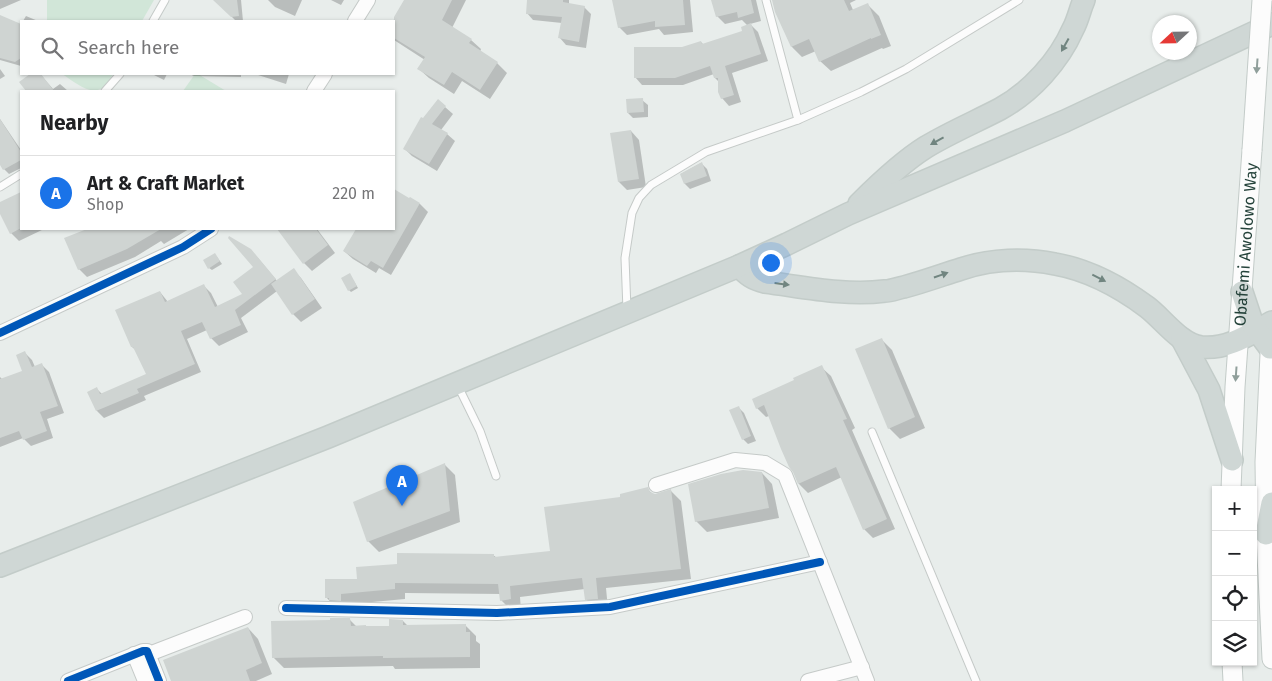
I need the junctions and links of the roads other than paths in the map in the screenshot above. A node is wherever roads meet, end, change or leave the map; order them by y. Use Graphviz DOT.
graph roads {
  1 [pos="165,0"];
  2 [pos="368,0"];
  3 [pos="766,0"];
  4 [pos="1019,0"];
  5 [pos="1084,0"];
  6 [pos="1262,0"];
  7 [pos="154,20"];
  8 [pos="356,20"];
  9 [pos="1272,24"];
  10 [pos="119,75"];
  11 [pos="324,75"];
  12 [pos="106,90"];
  13 [pos="315,90"];
  14 [pos="798,120"];
  15 [pos="20,175"];
  16 [pos="0,187"];
  17 [pos="848,214"];
  18 [pos="209,230"];
  19 [pos="739,266"];
  20 [pos="1242,292"];
  21 [pos="628,312"];
  22 [pos="1260,328"];
  23 [pos="0,333"];
  24 [pos="1182,339"];
  25 [pos="1271,348"];
  26 [pos="457,383"];
  27 [pos="872,432"];
  28 [pos="1232,460"];
  29 [pos="496,476"];
  30 [pos="656,485"];
  31 [pos="1231,486"];
  32 [pos="1272,503"];
  33 [pos="1269,533"];
  34 [pos="820,562"];
  35 [pos="0,566"];
  36 [pos="286,608"];
  37 [pos="245,617"];
  38 [pos="134,654"];
  39 [pos="149,654"];
  40 [pos="1272,659"];
  41 [pos="1232,666"];
  42 [pos="862,667"];
  43 [pos="68,681"];
  44 [pos="145,681"];
  45 [pos="160,681"];
  46 [pos="808,681"];
  47 [pos="867,681"];
  48 [pos="976,681"];
  49 [pos="1233,681"];
  1 -- 7 [label="lane"];
  2 -- 8 [label="street"];
  3 -- 14 [label="lane"];
  4 -- 14 [label="lane"];
  5 -- 17 [label="main road, one-way"];
  6 -- 20 [label="main road, Obafemi Awolowo Way, one-way, bridge"];
  9 -- 17 [label="main road"];
  10 -- 12 [label="lane"];
  11 -- 13 [label="street"];
  14 -- 21 [label="lane"];
  15 -- 16 [label="lane"];
  17 -- 19 [label="main road"];
  18 -- 23 [label="street"];
  19 -- 21 [label="main road"];
  19 -- 24 [label="main road, one-way"];
  20 -- 22 [label="main road"];
  21 -- 26 [label="main road"];
  22 -- 24 [label="main road"];
  22 -- 25 [label="main road"];
  22 -- 28 [label="main road, Obafemi Awolowo Way, one-way"];
  24 -- 28 [label="main road"];
  25 -- 33 [label="main road"];
  26 -- 29 [label="lane"];
  26 -- 35 [label="main road"];
  27 -- 48 [label="lane"];
  28 -- 31 [label="main road, Obafemi Awolowo Way"];
  30 -- 34 [label="street"];
  32 -- 33 [label="main road"];
  33 -- 40 [label="main road"];
  34 -- 36 [label="street"];
  34 -- 42 [label="street"];
  37 -- 39 [label="street"];
  38 -- 39 [label="street"];
  38 -- 43 [label="street"];
  38 -- 44 [label="street"];
  39 -- 45 [label="street"];
  41 -- 49 [label="main road"];
  42 -- 46 [label="street"];
  42 -- 47 [label="street"];
}
